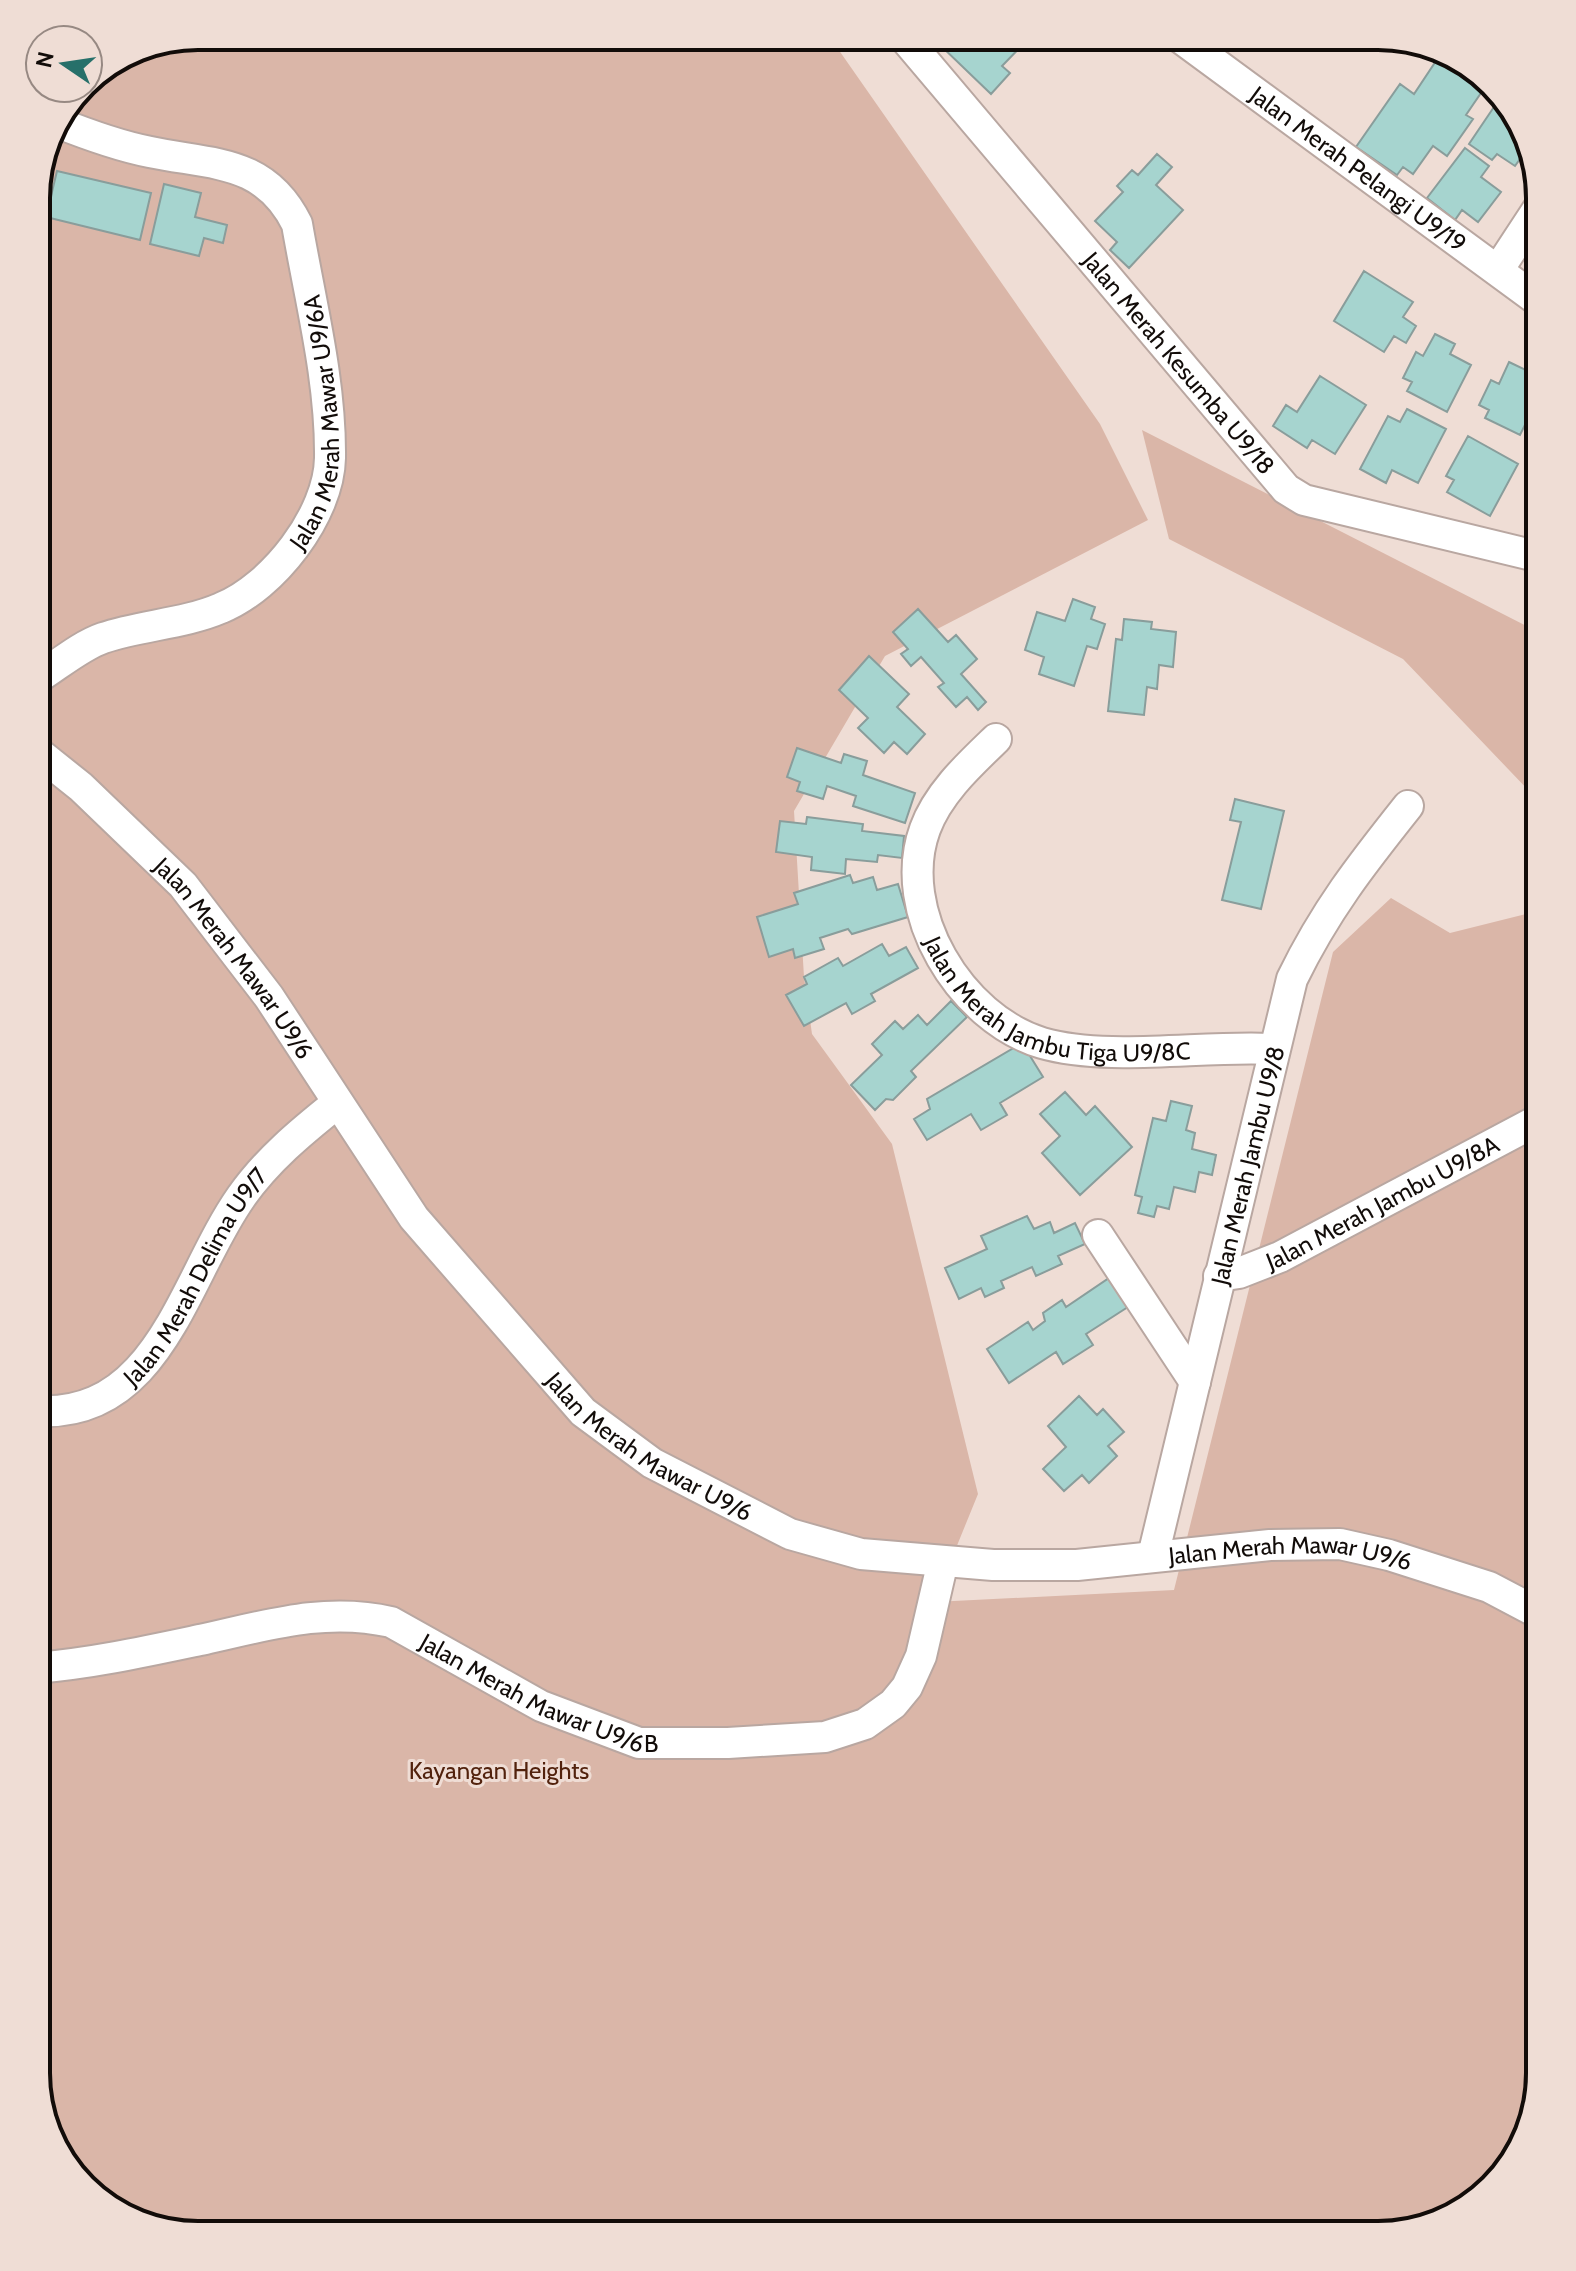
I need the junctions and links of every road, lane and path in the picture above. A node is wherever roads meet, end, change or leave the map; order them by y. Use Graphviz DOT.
graph roads {
  1 [pos="915,50"];
  2 [pos="1197,50"];
  3 [pos="69,126"];
  4 [pos="1526,227"];
  5 [pos="1498,270"];
  6 [pos="1526,291"];
  7 [pos="1526,554"];
  8 [pos="50,670"];
  9 [pos="996,739"];
  10 [pos="50,762"];
  11 [pos="1408,806"];
  12 [pos="1273,1049"];
  13 [pos="336,1104"];
  14 [pos="1526,1126"];
  15 [pos="1098,1235"];
  16 [pos="1219,1276"];
  17 [pos="1195,1382"];
  18 [pos="50,1411"];
  19 [pos="1153,1556"];
  20 [pos="943,1561"];
  21 [pos="1526,1607"];
  22 [pos="50,1667"];
  1 -- 7 [label="street, Jalan Merah Kesumba U9/18"];
  2 -- 5 [label="street, Jalan Merah Pelangi U9/19"];
  3 -- 8 [label="street, Jalan Merah Mawar U9/6A"];
  4 -- 5 [label="street"];
  5 -- 6 [label="street, Jalan Merah Pelangi U9/19"];
  9 -- 12 [label="street, Jalan Merah Jambu Tiga U9/8C"];
  10 -- 13 [label="street, Jalan Merah Mawar U9/6"];
  11 -- 12 [label="street, Jalan Merah Jambu U9/8"];
  12 -- 16 [label="street, Jalan Merah Jambu U9/8"];
  13 -- 18 [label="street, Jalan Merah Delima U9/7"];
  13 -- 20 [label="street, Jalan Merah Mawar U9/6"];
  14 -- 16 [label="street, Jalan Merah Jambu U9/8A"];
  15 -- 17 [label="street"];
  16 -- 17 [label="street, Jalan Merah Jambu U9/8"];
  17 -- 19 [label="street, Jalan Merah Jambu U9/8"];
  19 -- 20 [label="street, Jalan Merah Mawar U9/6"];
  19 -- 21 [label="street, Jalan Merah Mawar U9/6"];
  20 -- 22 [label="street, Jalan Merah Mawar U9/6B"];
}
